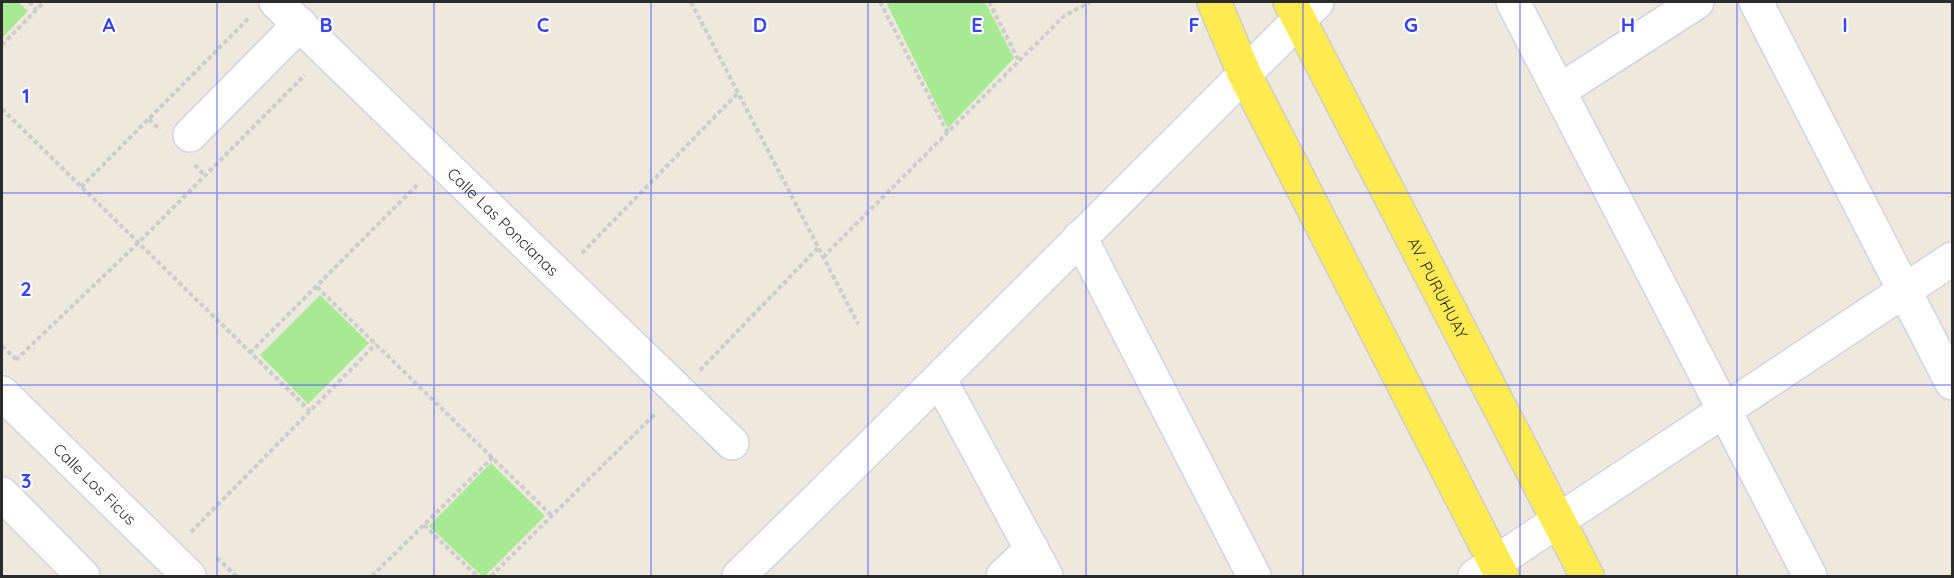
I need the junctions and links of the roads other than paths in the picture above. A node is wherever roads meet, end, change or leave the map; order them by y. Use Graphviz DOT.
graph roads {
  1 [pos="1214,2"];
  2 [pos="1513,2"];
  3 [pos="1697,2"];
  4 [pos="1756,2"];
  5 [pos="1302,8"];
  6 [pos="263,10"];
  7 [pos="300,24"];
  8 [pos="1244,73"];
  9 [pos="1559,91"];
  10 [pos="190,135"];
  11 [pos="1080,237"];
  12 [pos="1953,259"];
  13 [pos="1905,291"];
  14 [pos="940,380"];
  15 [pos="1953,383"];
  16 [pos="2,393"];
  17 [pos="1725,411"];
  18 [pos="732,443"];
  19 [pos="2,494"];
  20 [pos="1558,520"];
  21 [pos="1039,562"];
  22 [pos="1491,572"];
  23 [pos="83,576"];
  24 [pos="189,576"];
  25 [pos="739,576"];
  26 [pos="1003,576"];
  27 [pos="1254,576"];
  28 [pos="1587,576"];
  29 [pos="1810,576"];
  1 -- 8 [label="main road"];
  2 -- 9 [label="street"];
  3 -- 9 [label="street"];
  4 -- 13 [label="street"];
  5 -- 8 [label="street"];
  5 -- 20 [label="main road, AV. PURUHUAY"];
  6 -- 7 [label="street, Calle Las Poncianas"];
  7 -- 10 [label="street"];
  7 -- 18 [label="street, Calle Las Poncianas"];
  8 -- 11 [label="street"];
  8 -- 22 [label="main road"];
  9 -- 17 [label="street"];
  11 -- 14 [label="street"];
  11 -- 27 [label="street"];
  12 -- 13 [label="street"];
  13 -- 15 [label="street"];
  13 -- 17 [label="street"];
  14 -- 21 [label="street"];
  14 -- 25 [label="street"];
  16 -- 24 [label="street, Calle Los Ficus"];
  17 -- 20 [label="street"];
  17 -- 29 [label="street"];
  19 -- 23 [label="street"];
  20 -- 22 [label="street"];
  20 -- 28 [label="main road, AV. PURUHUAY"];
  21 -- 26 [label="street"];
}
